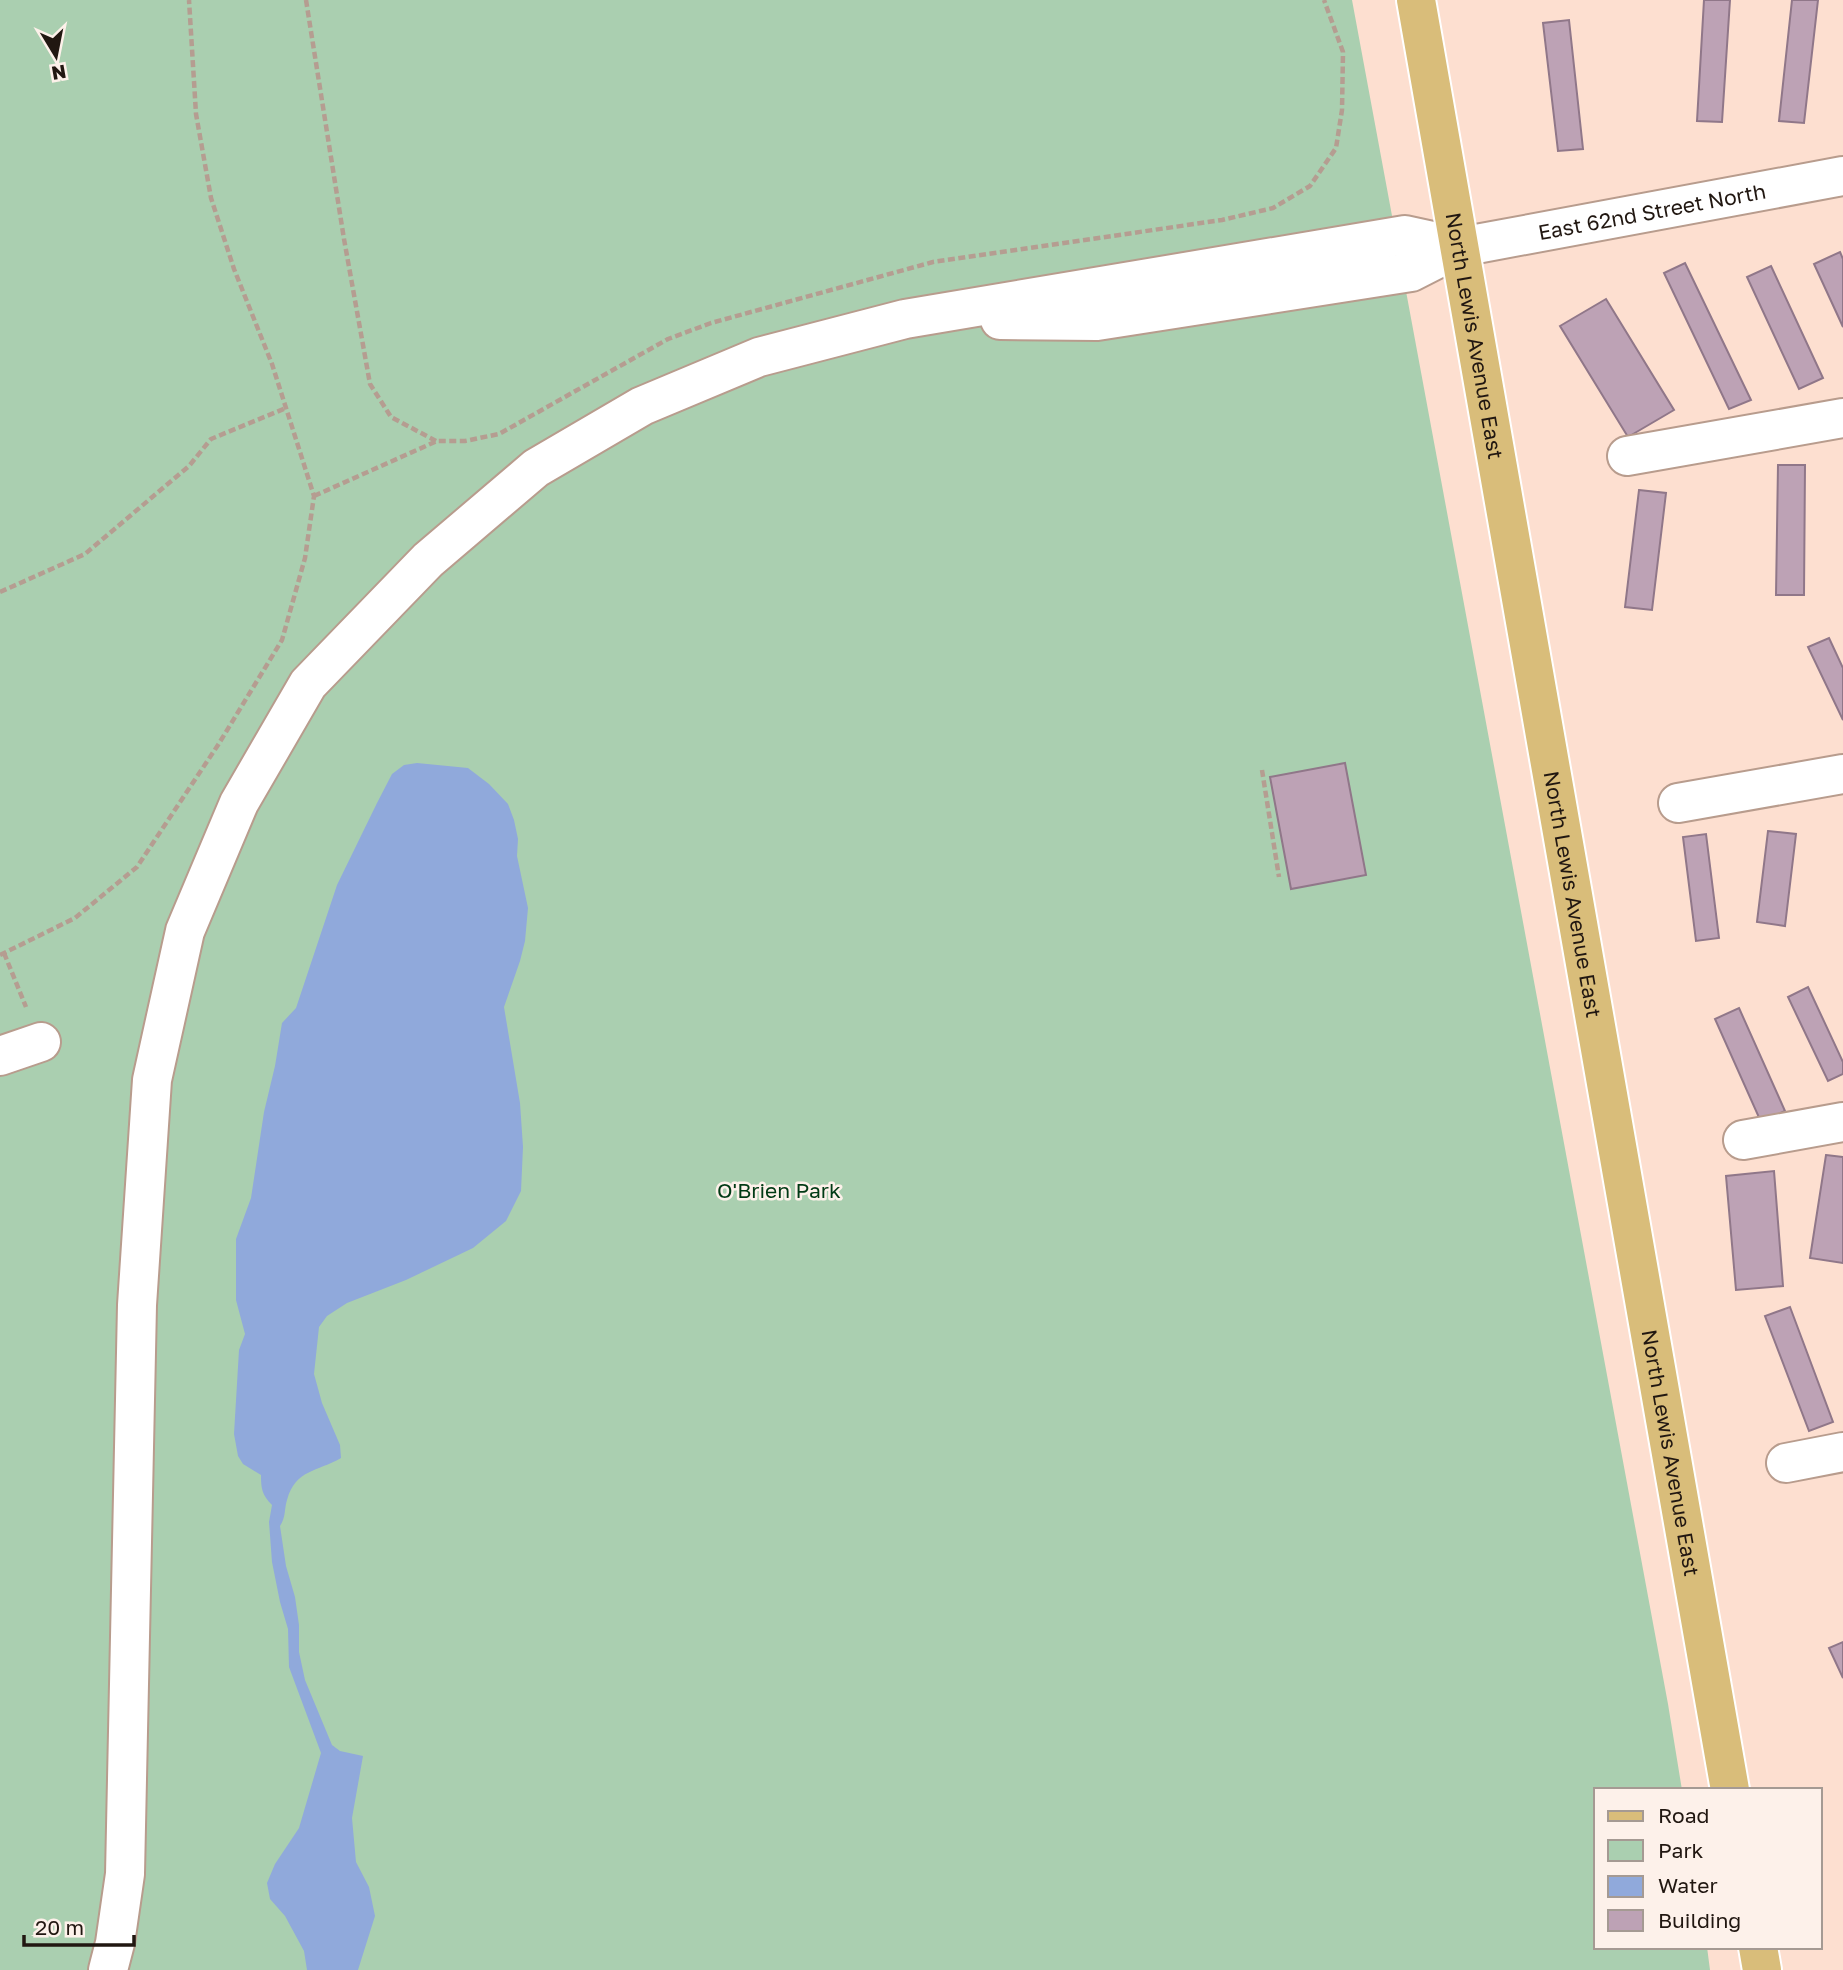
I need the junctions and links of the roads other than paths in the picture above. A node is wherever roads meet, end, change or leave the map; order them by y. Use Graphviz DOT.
graph roads {
  1 [pos="1416,0"];
  2 [pos="1843,176"];
  3 [pos="1460,247"];
  4 [pos="1843,418"];
  5 [pos="1627,456"];
  6 [pos="1843,774"];
  7 [pos="1678,803"];
  8 [pos="41,1042"];
  9 [pos="0,1056"];
  10 [pos="1843,1122"];
  11 [pos="1743,1140"];
  12 [pos="1843,1452"];
  13 [pos="1786,1463"];
  14 [pos="1730,1788"];
  15 [pos="1758,1949"];
  16 [pos="108,1970"];
  17 [pos="1762,1970"];
  1 -- 3 [label="main road, North Lewis Avenue East"];
  2 -- 3 [label="street, East 62nd Street North"];
  3 -- 14 [label="main road, North Lewis Avenue East"];
  3 -- 16 [label="street, East 62nd Street North"];
  4 -- 5 [label="street"];
  6 -- 7 [label="street"];
  8 -- 9 [label="street"];
  10 -- 11 [label="street"];
  12 -- 13 [label="street"];
  15 -- 17 [label="main road"];
}
